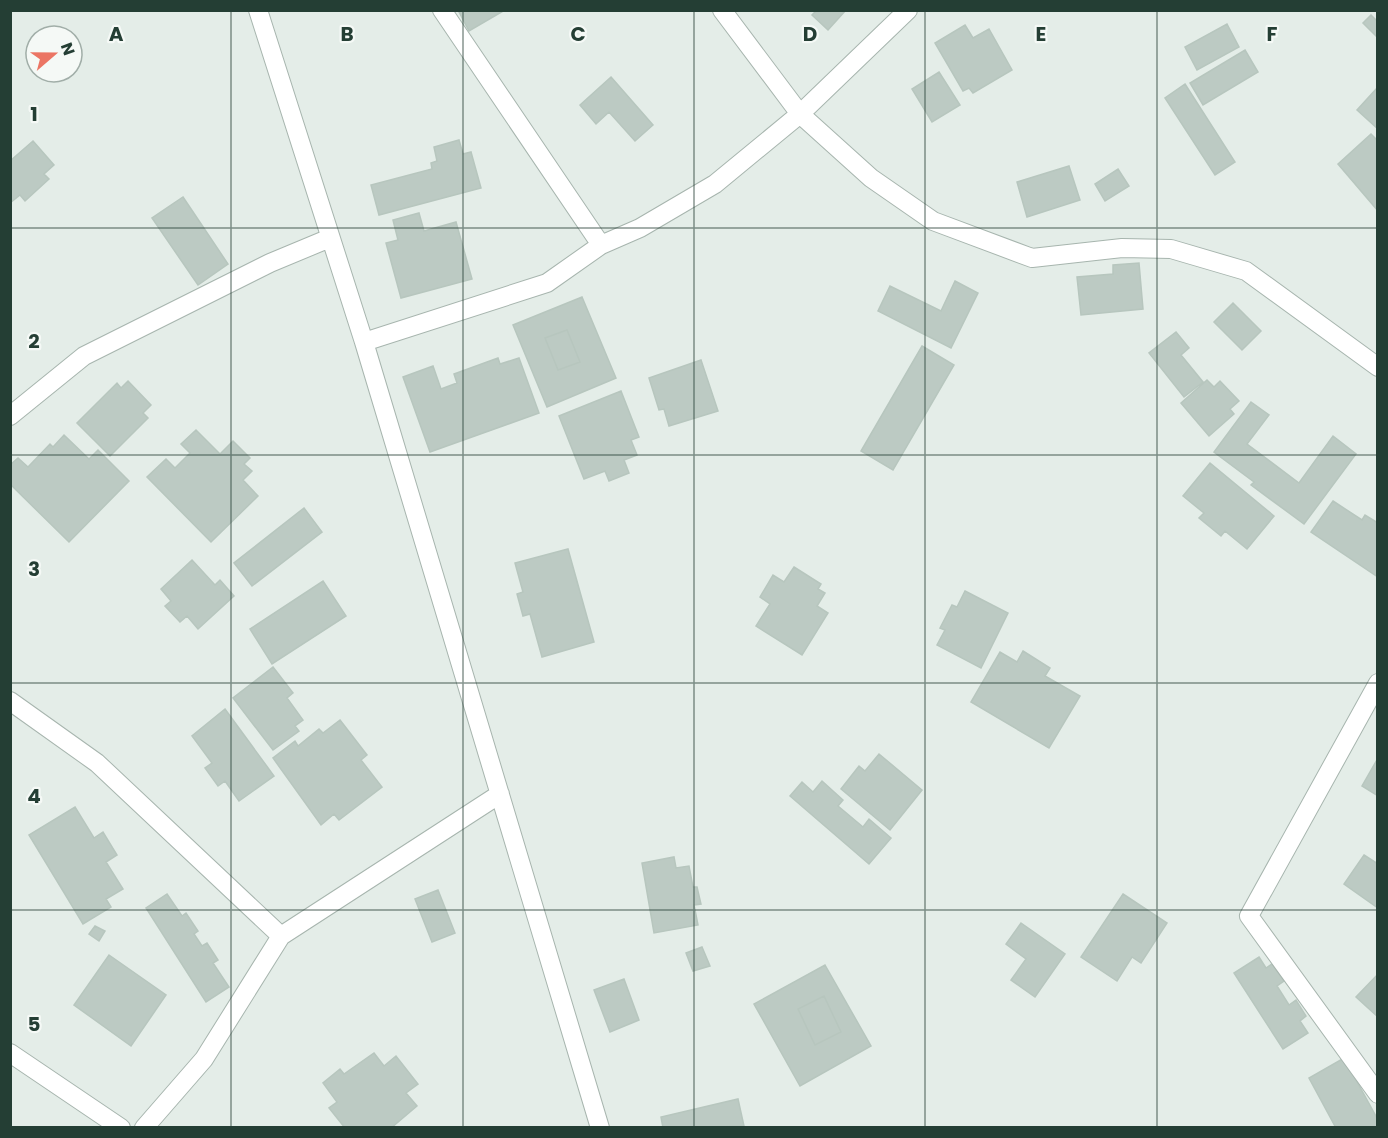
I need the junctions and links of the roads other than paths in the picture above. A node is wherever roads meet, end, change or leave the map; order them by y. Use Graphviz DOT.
graph roads {
  1 [pos="258,10"];
  2 [pos="442,10"];
  3 [pos="722,10"];
  4 [pos="908,10"];
  5 [pos="800,114"];
  6 [pos="330,238"];
  7 [pos="601,245"];
  8 [pos="364,342"];
  9 [pos="1377,366"];
  10 [pos="11,415"];
  11 [pos="1377,683"];
  12 [pos="10,701"];
  13 [pos="500,794"];
  14 [pos="281,936"];
  15 [pos="10,1053"];
  16 [pos="1377,1094"];
  17 [pos="121,1128"];
  18 [pos="144,1128"];
  19 [pos="600,1128"];
  1 -- 6 [label="street"];
  2 -- 7 [label="street"];
  3 -- 5 [label="street"];
  4 -- 5 [label="street"];
  5 -- 7 [label="street"];
  5 -- 9 [label="street"];
  6 -- 8 [label="street"];
  6 -- 10 [label="street"];
  7 -- 8 [label="street"];
  8 -- 13 [label="street"];
  11 -- 16 [label="street"];
  12 -- 14 [label="street"];
  13 -- 14 [label="street"];
  13 -- 19 [label="street"];
  14 -- 18 [label="street"];
  15 -- 17 [label="street"];
}
